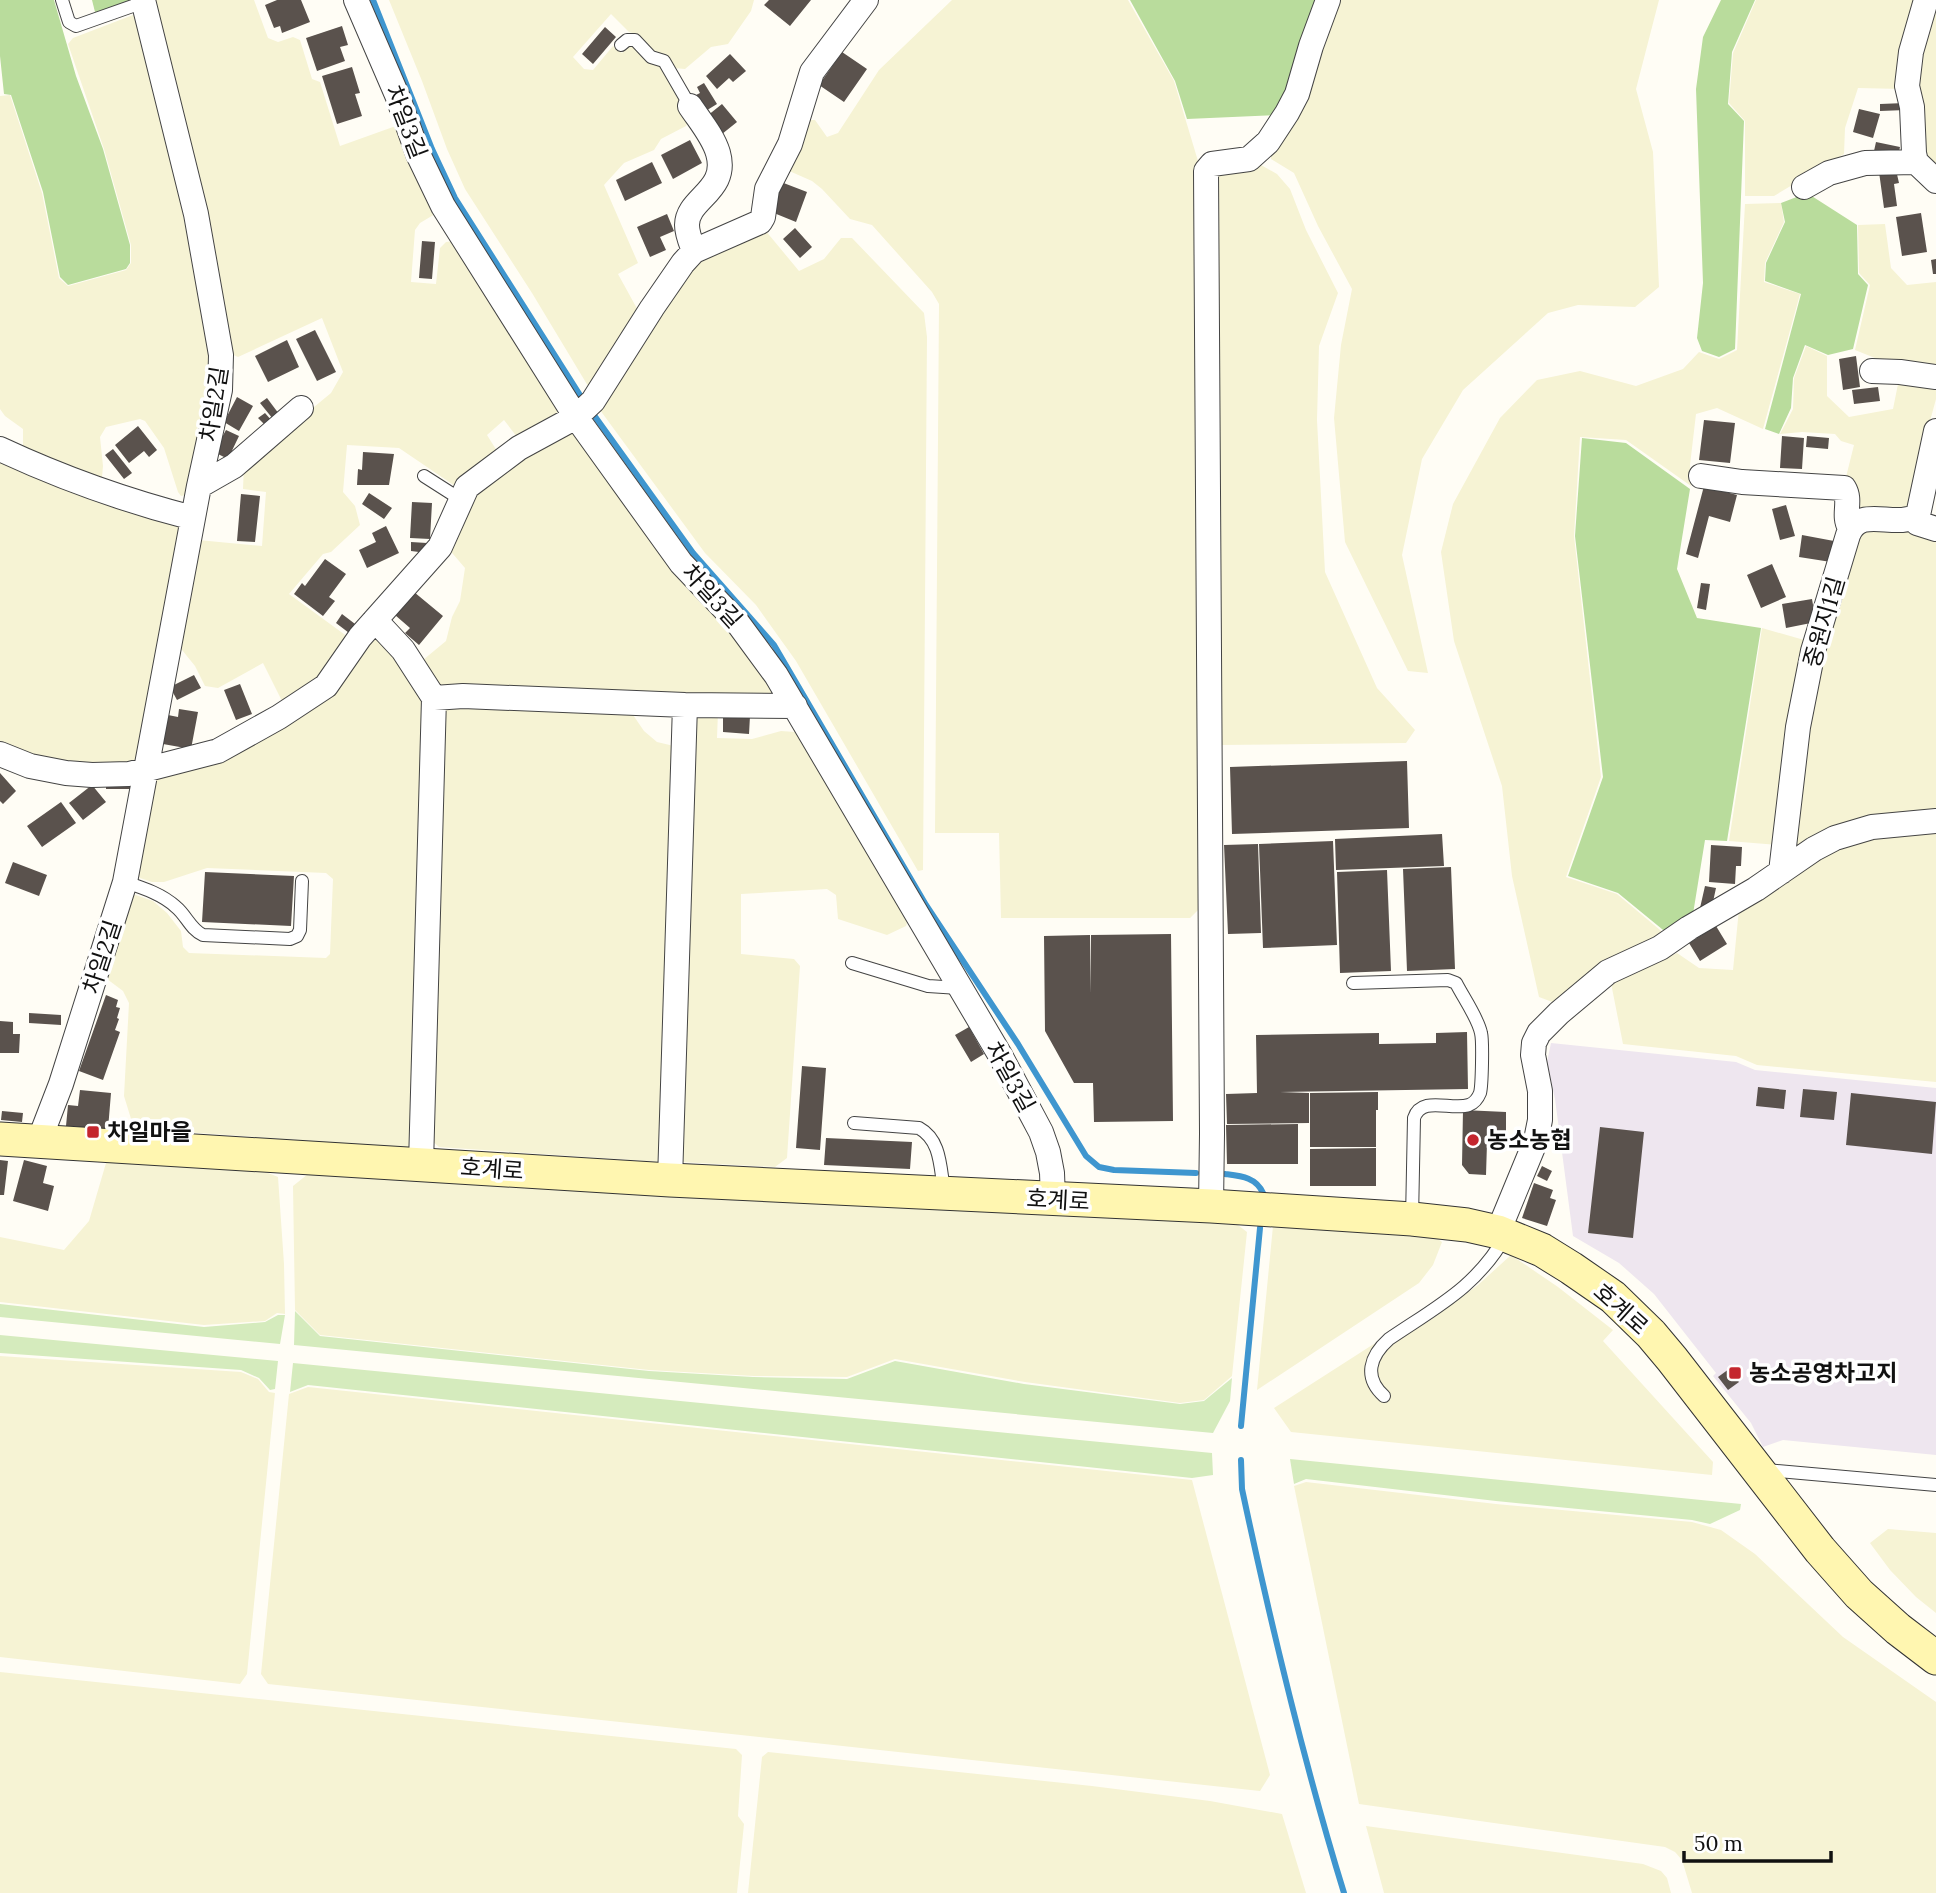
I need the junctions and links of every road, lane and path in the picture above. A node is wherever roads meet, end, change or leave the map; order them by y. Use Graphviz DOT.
graph roads {
  1 [pos="62,0"];
  2 [pos="356,0"];
  3 [pos="866,0"];
  4 [pos="1328,0"];
  5 [pos="1926,0"];
  6 [pos="144,1"];
  7 [pos="621,45"];
  8 [pos="690,106"];
  9 [pos="1916,162"];
  10 [pos="1936,181"];
  11 [pos="1804,187"];
  12 [pos="694,251"];
  13 [pos="1872,371"];
  14 [pos="1936,377"];
  15 [pos="301,408"];
  16 [pos="584,409"];
  17 [pos="1936,431"];
  18 [pos="0,449"];
  19 [pos="424,476"];
  20 [pos="1701,476"];
  21 [pos="199,486"];
  22 [pos="460,499"];
  23 [pos="193,518"];
  24 [pos="1913,518"];
  25 [pos="1850,528"];
  26 [pos="1936,529"];
  27 [pos="375,620"];
  28 [pos="434,698"];
  29 [pos="685,705"];
  30 [pos="795,706"];
  31 [pos="0,754"];
  32 [pos="147,769"];
  33 [pos="1936,821"];
  34 [pos="1781,872"];
  35 [pos="302,881"];
  36 [pos="125,882"];
  37 [pos="852,963"];
  38 [pos="1353,983"];
  39 [pos="959,988"];
  40 [pos="854,1123"];
  41 [pos="0,1139"];
  42 [pos="39,1141"];
  43 [pos="421,1164"];
  44 [pos="670,1180"];
  45 [pos="944,1194"];
  46 [pos="1053,1199"];
  47 [pos="1211,1206"];
  48 [pos="1412,1219"];
  49 [pos="1502,1234"];
  50 [pos="1384,1396"];
  51 [pos="1758,1469"];
  52 [pos="1936,1485"];
  53 [pos="1936,1658"];
  1 -- 6 [label="lane"];
  2 -- 16 [label="street, 차일3길"];
  3 -- 12 [label="street"];
  4 -- 47 [label="street"];
  5 -- 9 [label="street"];
  6 -- 21 [label="street, 차일2길"];
  7 -- 8 [label="lane"];
  8 -- 12 [label="street"];
  9 -- 10 [label="street"];
  9 -- 11 [label="street"];
  12 -- 16 [label="street"];
  13 -- 14 [label="street"];
  15 -- 21 [label="street"];
  16 -- 22 [label="street"];
  16 -- 30 [label="street, 차일3길"];
  17 -- 24 [label="street"];
  18 -- 23 [label="street"];
  19 -- 22 [label="lane"];
  20 -- 25 [label="street"];
  21 -- 23 [label="street, 차일2길"];
  22 -- 27 [label="street"];
  23 -- 32 [label="street, 차일2길"];
  24 -- 25 [label="street"];
  24 -- 26 [label="street"];
  25 -- 34 [label="street, 중원지1길"];
  27 -- 28 [label="street"];
  27 -- 32 [label="street"];
  28 -- 29 [label="street"];
  28 -- 43 [label="street"];
  29 -- 30 [label="street"];
  29 -- 44 [label="street"];
  30 -- 39 [label="street, 차일3길"];
  31 -- 32 [label="street"];
  32 -- 36 [label="street, 차일2길"];
  33 -- 34 [label="street"];
  34 -- 49 [label="street"];
  35 -- 36 [label="lane"];
  36 -- 42 [label="street, 차일2길"];
  37 -- 39 [label="lane"];
  38 -- 48 [label="lane"];
  39 -- 46 [label="street, 차일3길"];
  40 -- 45 [label="lane"];
  41 -- 42 [label="street, 호계로"];
  42 -- 43 [label="street, 호계로"];
  43 -- 44 [label="street, 호계로"];
  44 -- 45 [label="street, 호계로"];
  45 -- 46 [label="street, 호계로"];
  46 -- 47 [label="street, 호계로"];
  47 -- 48 [label="street, 호계로"];
  48 -- 49 [label="street, 호계로"];
  49 -- 50 [label="lane"];
  49 -- 51 [label="street, 호계로"];
  51 -- 52 [label="lane"];
  51 -- 53 [label="street, 호계로"];
}
